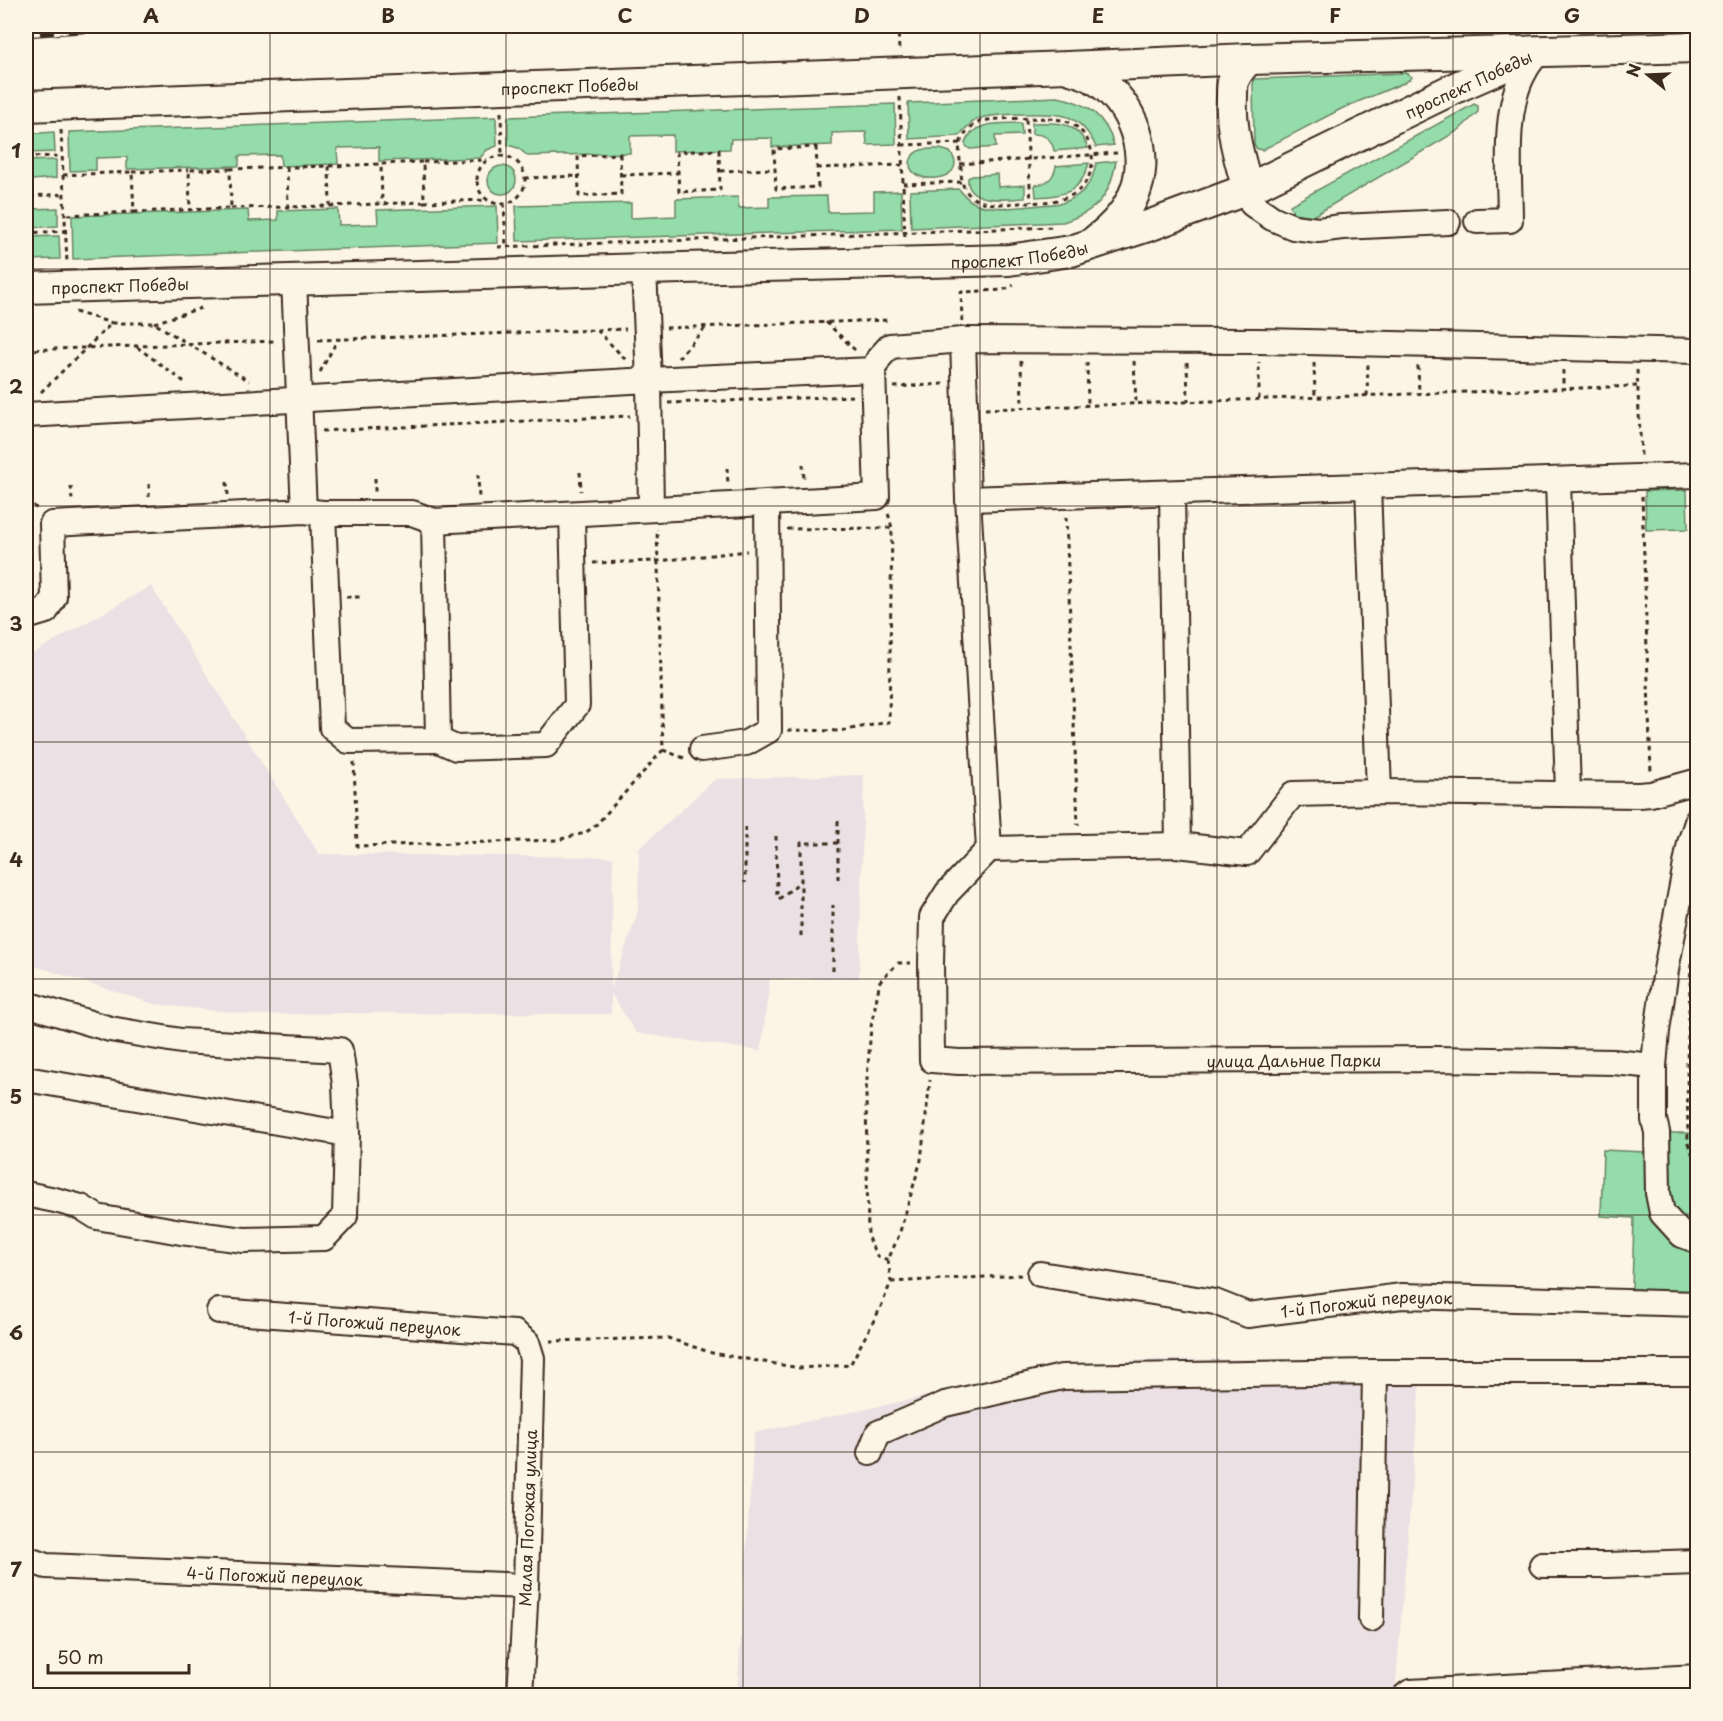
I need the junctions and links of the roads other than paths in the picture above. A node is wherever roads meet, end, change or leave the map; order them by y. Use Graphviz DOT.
graph roads {
  1 [pos="1698,47"];
  2 [pos="1538,52"];
  3 [pos="1249,58"];
  4 [pos="1067,68"];
  5 [pos="26,106"];
  6 [pos="1248,189"];
  7 [pos="1477,221"];
  8 [pos="1448,222"];
  9 [pos="1068,238"];
  10 [pos="644,269"];
  11 [pos="294,280"];
  12 [pos="26,288"];
  13 [pos="963,340"];
  14 [pos="1698,351"];
  15 [pos="873,370"];
  16 [pos="649,380"];
  17 [pos="291,400"];
  18 [pos="26,415"];
  19 [pos="1698,475"];
  20 [pos="1558,481"];
  21 [pos="1368,486"];
  22 [pos="1172,493"];
  23 [pos="968,499"];
  24 [pos="767,503"];
  25 [pos="651,509"];
  26 [pos="313,512"];
  27 [pos="572,514"];
  28 [pos="434,521"];
  29 [pos="26,617"];
  30 [pos="438,740"];
  31 [pos="702,749"];
  32 [pos="1698,781"];
  33 [pos="1379,792"];
  34 [pos="1568,793"];
  35 [pos="1698,819"];
  36 [pos="1178,845"];
  37 [pos="989,849"];
  38 [pos="26,1004"];
  39 [pos="1654,1066"];
  40 [pos="26,1079"];
  41 [pos="347,1134"];
  42 [pos="26,1194"];
  43 [pos="1698,1241"];
  44 [pos="1040,1274"];
  45 [pos="1698,1305"];
  46 [pos="219,1311"];
  47 [pos="527,1342"];
  48 [pos="1375,1372"];
  49 [pos="1698,1372"];
  50 [pos="870,1453"];
  51 [pos="26,1559"];
  52 [pos="1698,1562"];
  53 [pos="1542,1565"];
  54 [pos="526,1586"];
  55 [pos="1371,1619"];
  56 [pos="1698,1677"];
  57 [pos="520,1695"];
  58 [pos="1405,1695"];
  1 -- 2 [label="main road"];
  2 -- 3 [label="main road, проспект Победы"];
  2 -- 6 [label="main road, проспект Победы"];
  2 -- 7 [label="street"];
  3 -- 4 [label="main road, проспект Победы"];
  3 -- 6 [label="main road"];
  4 -- 5 [label="main road, проспект Победы"];
  4 -- 9 [label="main road"];
  6 -- 8 [label="street"];
  6 -- 9 [label="main road, проспект Победы"];
  9 -- 10 [label="main road, проспект Победы"];
  10 -- 11 [label="main road, проспект Победы"];
  10 -- 16 [label="street"];
  11 -- 12 [label="main road, проспект Победы"];
  11 -- 17 [label="street"];
  13 -- 14 [label="street"];
  13 -- 15 [label="street"];
  13 -- 23 [label="street"];
  15 -- 16 [label="street"];
  15 -- 24 [label="street"];
  16 -- 17 [label="street"];
  16 -- 25 [label="street"];
  17 -- 18 [label="street"];
  17 -- 26 [label="street"];
  19 -- 20 [label="street"];
  20 -- 21 [label="street"];
  20 -- 34 [label="street"];
  21 -- 22 [label="street"];
  21 -- 33 [label="street"];
  22 -- 23 [label="street"];
  22 -- 36 [label="street"];
  23 -- 37 [label="street"];
  24 -- 25 [label="street"];
  24 -- 31 [label="street"];
  25 -- 27 [label="street"];
  26 -- 28 [label="street"];
  26 -- 29 [label="street"];
  26 -- 30 [label="street"];
  27 -- 28 [label="street"];
  27 -- 30 [label="street"];
  28 -- 30 [label="street"];
  32 -- 34 [label="street"];
  33 -- 34 [label="street"];
  33 -- 36 [label="street"];
  35 -- 39 [label="street"];
  36 -- 37 [label="street"];
  37 -- 39 [label="street, улица Дальние Парки"];
  38 -- 41 [label="street"];
  39 -- 43 [label="street"];
  40 -- 41 [label="street"];
  41 -- 42 [label="street"];
  44 -- 45 [label="street, 1-й Погожий переулок"];
  46 -- 47 [label="street, 1-й Погожий переулок"];
  47 -- 54 [label="street, Малая Погожая улица"];
  48 -- 49 [label="street"];
  48 -- 50 [label="street"];
  48 -- 55 [label="street"];
  51 -- 54 [label="street, 4-й Погожий переулок"];
  52 -- 53 [label="street"];
  54 -- 57 [label="street, Малая Погожая улица"];
  56 -- 58 [label="street"];
}
